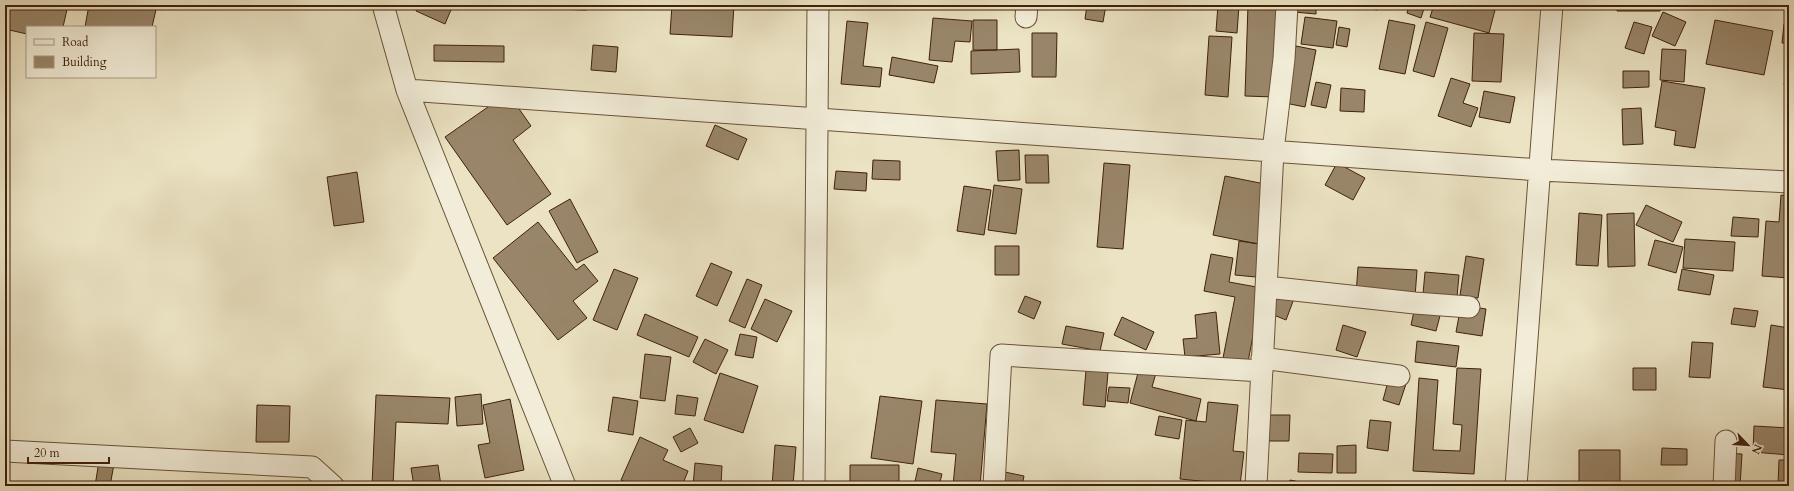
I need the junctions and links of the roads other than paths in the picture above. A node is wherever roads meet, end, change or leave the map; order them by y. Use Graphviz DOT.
graph roads {
  1 [pos="383,5"];
  2 [pos="818,5"];
  3 [pos="1287,5"];
  4 [pos="1552,5"];
  5 [pos="407,90"];
  6 [pos="817,119"];
  7 [pos="1273,151"];
  8 [pos="1540,170"];
  9 [pos="1789,182"];
  10 [pos="1266,287"];
  11 [pos="1469,307"];
  12 [pos="1262,365"];
  13 [pos="1398,376"];
  14 [pos="1726,441"];
  15 [pos="5,451"];
  16 [pos="332,486"];
  17 [pos="565,486"];
  18 [pos="814,486"];
  19 [pos="994,486"];
  20 [pos="1256,486"];
  21 [pos="1516,486"];
  22 [pos="1724,486"];
  1 -- 5 [label="street"];
  2 -- 6 [label="street"];
  3 -- 7 [label="street"];
  4 -- 8 [label="street"];
  5 -- 6 [label="street"];
  5 -- 17 [label="street"];
  6 -- 7 [label="street"];
  6 -- 18 [label="street"];
  7 -- 8 [label="street"];
  7 -- 10 [label="street"];
  8 -- 9 [label="street"];
  8 -- 21 [label="street"];
  10 -- 11 [label="street"];
  10 -- 12 [label="street"];
  12 -- 13 [label="street"];
  12 -- 19 [label="street"];
  12 -- 20 [label="street"];
  14 -- 22 [label="street"];
  15 -- 16 [label="street"];
}
